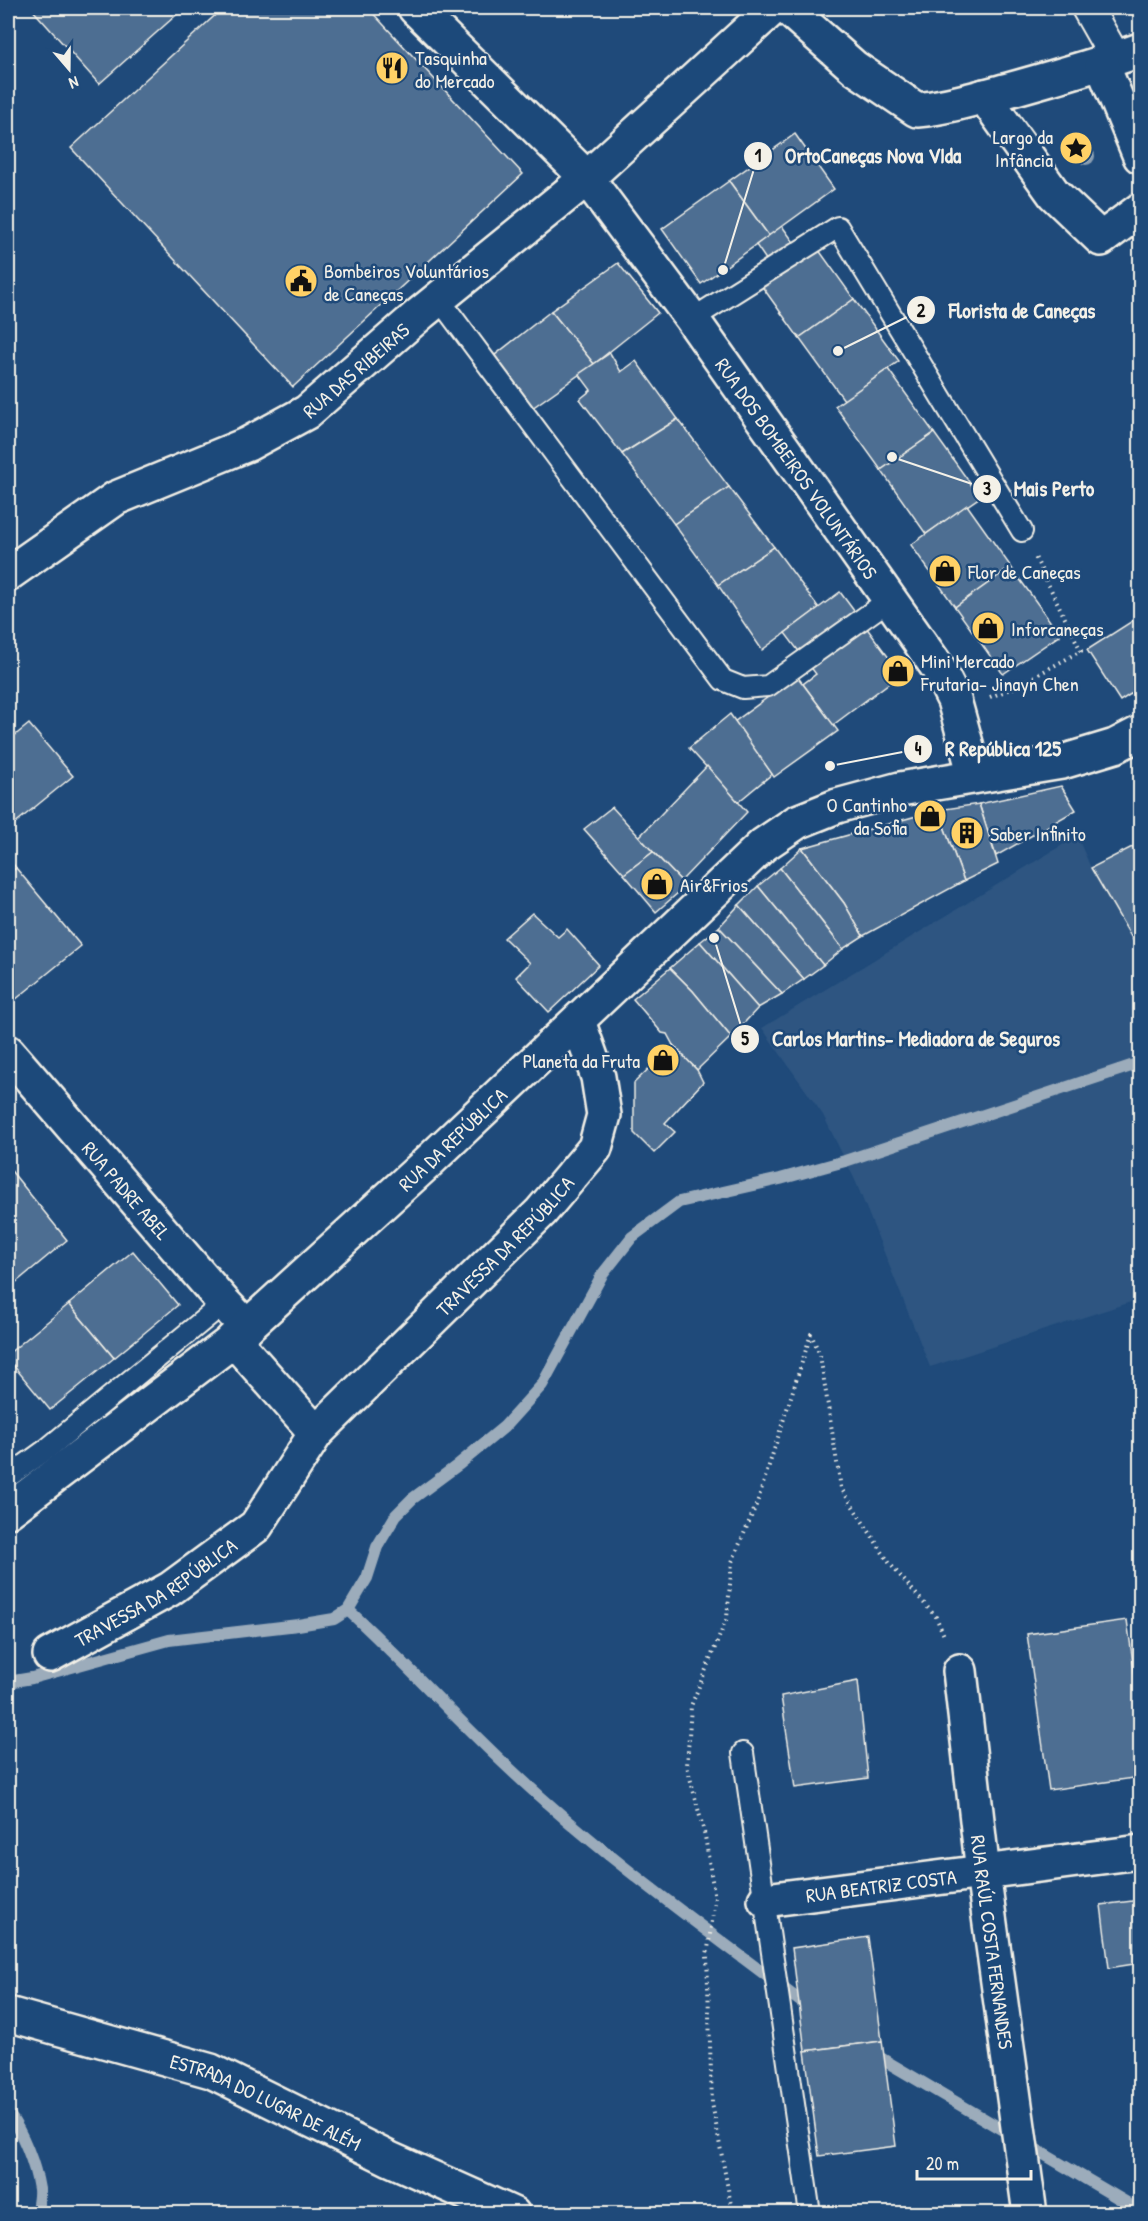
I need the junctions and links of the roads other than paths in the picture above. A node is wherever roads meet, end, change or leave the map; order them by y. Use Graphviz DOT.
graph roads {
  1 [pos="415,8"];
  2 [pos="773,8"];
  3 [pos="787,8"];
  4 [pos="1087,8"];
  5 [pos="1119,58"];
  6 [pos="984,96"];
  7 [pos="1140,156"];
  8 [pos="587,178"];
  9 [pos="1140,210"];
  10 [pos="439,299"];
  11 [pos="692,319"];
  12 [pos="1022,531"];
  13 [pos="8,574"];
  14 [pos="889,600"];
  15 [pos="1140,733"];
  16 [pos="975,776"];
  17 [pos="578,1021"];
  18 [pos="8,1052"];
  19 [pos="224,1303"];
  20 [pos="240,1333"];
  21 [pos="316,1433"];
  22 [pos="8,1477"];
  23 [pos="8,1511"];
  24 [pos="50,1655"];
  25 [pos="960,1671"];
  26 [pos="743,1753"];
  27 [pos="1140,1851"];
  28 [pos="983,1872"];
  29 [pos="765,1900"];
  30 [pos="8,2014"];
  31 [pos="513,2214"];
  32 [pos="810,2214"];
  33 [pos="1030,2214"];
  1 -- 8 [label="street, RUA DOS BOMBEIROS VOLUNTÁRIOS"];
  2 -- 8 [label="street, RUA DAS RIBEIRAS"];
  3 -- 6 [label="street"];
  4 -- 5 [label="street"];
  5 -- 6 [label="street"];
  5 -- 7 [label="street"];
  6 -- 9 [label="street"];
  8 -- 10 [label="street, RUA DAS RIBEIRAS"];
  8 -- 11 [label="street, RUA DOS BOMBEIROS VOLUNTÁRIOS"];
  10 -- 13 [label="street, RUA DAS RIBEIRAS"];
  10 -- 14 [label="lane"];
  11 -- 12 [label="lane"];
  11 -- 14 [label="street, RUA DOS BOMBEIROS VOLUNTÁRIOS"];
  14 -- 16 [label="street, RUA DOS BOMBEIROS VOLUNTÁRIOS"];
  15 -- 16 [label="street, RUA DA REPÚBLICA"];
  16 -- 17 [label="street, RUA DA REPÚBLICA"];
  17 -- 20 [label="street, RUA DA REPÚBLICA"];
  17 -- 21 [label="street, TRAVESSA DA REPÚBLICA"];
  18 -- 19 [label="street, RUA PADRE ABEL"];
  19 -- 20 [label="street, RUA PADRE ABEL"];
  19 -- 22 [label="lane"];
  20 -- 21 [label="street"];
  20 -- 23 [label="street, RUA DA REPÚBLICA"];
  21 -- 24 [label="street, TRAVESSA DA REPÚBLICA"];
  25 -- 28 [label="street, RUA RAÚL COSTA FERNANDES"];
  26 -- 29 [label="lane"];
  27 -- 28 [label="street, RUA BEATRIZ COSTA"];
  28 -- 29 [label="street, RUA BEATRIZ COSTA"];
  28 -- 33 [label="street, RUA RAÚL COSTA FERNANDES"];
  29 -- 32 [label="lane"];
  30 -- 31 [label="street, ESTRADA DO LUGAR DE ALÉM"];
}
